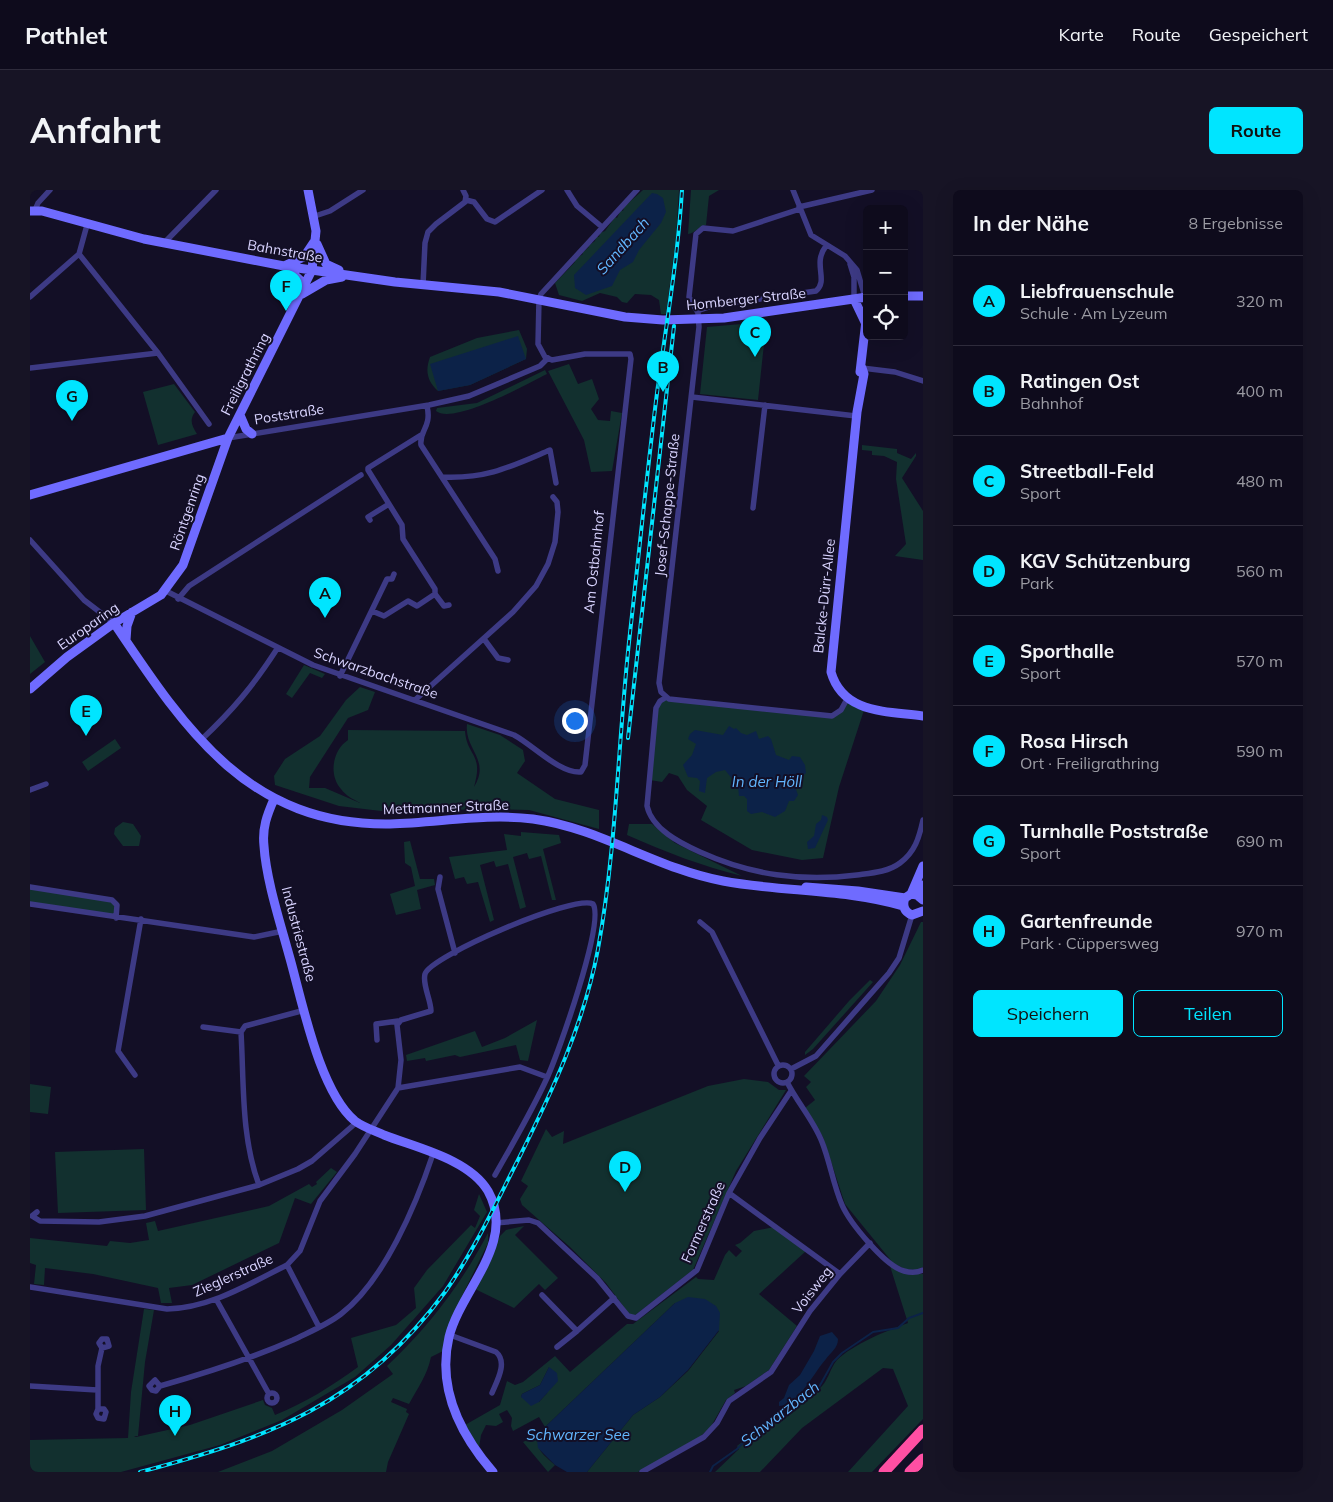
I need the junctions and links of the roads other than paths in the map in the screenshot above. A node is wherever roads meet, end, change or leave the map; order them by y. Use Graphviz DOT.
graph roads {
  1 [pos="50,190"];
  2 [pos="216,190"];
  3 [pos="308,190"];
  4 [pos="363,190"];
  5 [pos="463,190"];
  6 [pos="542,190"];
  7 [pos="567,190"];
  8 [pos="636,190"];
  9 [pos="793,190"];
  10 [pos="872,190"];
  11 [pos="858,191"];
  12 [pos="466,200"];
  13 [pos="799,208"];
  14 [pos="33,211"];
  15 [pos="315,216"];
  16 [pos="87,224"];
  17 [pos="602,227"];
  18 [pos="316,239"];
  19 [pos="164,243"];
  20 [pos="826,246"];
  21 [pos="79,254"];
  22 [pos="850,262"];
  23 [pos="284,266"];
  24 [pos="312,270"];
  25 [pos="352,275"];
  26 [pos="859,276"];
  27 [pos="863,280"];
  28 [pos="423,285"];
  29 [pos="302,294"];
  30 [pos="865,295"];
  31 [pos="908,296"];
  32 [pos="923,296"];
  33 [pos="30,297"];
  34 [pos="863,298"];
  35 [pos="539,299"];
  36 [pos="854,299"];
  37 [pos="697,311"];
  38 [pos="863,318"];
  39 [pos="864,340"];
  40 [pos="158,353"];
  41 [pos="630,354"];
  42 [pos="548,358"];
  43 [pos="30,368"];
  44 [pos="862,368"];
  45 [pos="923,381"];
  46 [pos="692,397"];
  47 [pos="428,405"];
  48 [pos="765,405"];
  49 [pos="857,414"];
  50 [pos="240,415"];
  51 [pos="209,424"];
  52 [pos="252,434"];
  53 [pos="421,435"];
  54 [pos="228,438"];
  55 [pos="361,475"];
  56 [pos="442,477"];
  57 [pos="556,482"];
  58 [pos="30,495"];
  59 [pos="553,497"];
  60 [pos="388,504"];
  61 [pos="753,508"];
  62 [pos="370,520"];
  63 [pos="30,540"];
  64 [pos="498,571"];
  65 [pos="394,574"];
  66 [pos="164,590"];
  67 [pos="436,594"];
  68 [pos="178,599"];
  69 [pos="449,605"];
  70 [pos="372,611"];
  71 [pos="132,612"];
  72 [pos="114,623"];
  73 [pos="484,639"];
  74 [pos="126,640"];
  75 [pos="277,649"];
  76 [pos="508,660"];
  77 [pos="340,676"];
  78 [pos="30,690"];
  79 [pos="665,698"];
  80 [pos="847,699"];
  81 [pos="415,700"];
  82 [pos="923,716"];
  83 [pos="200,740"];
  84 [pos="581,772"];
  85 [pos="46,784"];
  86 [pos="30,790"];
  87 [pos="274,799"];
  88 [pos="923,820"];
  89 [pos="923,866"];
  90 [pos="440,877"];
  91 [pos="923,885"];
  92 [pos="761,886"];
  93 [pos="30,887"];
  94 [pos="907,899"];
  95 [pos="922,899"];
  96 [pos="30,904"];
  97 [pos="920,912"];
  98 [pos="116,918"];
  99 [pos="140,919"];
  100 [pos="700,922"];
  101 [pos="283,931"];
  102 [pos="455,953"];
  103 [pos="305,1010"];
  104 [pos="398,1021"];
  105 [pos="203,1027"];
  106 [pos="241,1032"];
  107 [pos="377,1040"];
  108 [pos="778,1065"];
  109 [pos="791,1069"];
  110 [pos="135,1075"];
  111 [pos="547,1077"];
  112 [pos="786,1082"];
  113 [pos="398,1088"];
  114 [pos="791,1091"];
  115 [pos="357,1122"];
  116 [pos="371,1129"];
  117 [pos="433,1154"];
  118 [pos="495,1175"];
  119 [pos="259,1185"];
  120 [pos="729,1193"];
  121 [pos="36,1212"];
  122 [pos="496,1223"];
  123 [pos="870,1244"];
  124 [pos="287,1265"];
  125 [pos="923,1270"];
  126 [pos="842,1272"];
  127 [pos="30,1287"];
  128 [pos="542,1295"];
  129 [pos="614,1298"];
  130 [pos="216,1299"];
  131 [pos="319,1327"];
  132 [pos="577,1331"];
  133 [pos="450,1335"];
  134 [pos="557,1347"];
  135 [pos="102,1348"];
  136 [pos="250,1359"];
  137 [pos="30,1386"];
  138 [pos="160,1386"];
  139 [pos="97,1390"];
  140 [pos="269,1394"];
  141 [pos="492,1394"];
  142 [pos="98,1410"];
  143 [pos="923,1430"];
  144 [pos="923,1458"];
  145 [pos="493,1472"];
  146 [pos="642,1472"];
  147 [pos="884,1472"];
  148 [pos="910,1472"];
  1 -- 14 [label="street"];
  2 -- 19 [label="street"];
  3 -- 15 [label="main road"];
  4 -- 15 [label="street"];
  5 -- 12 [label="street"];
  6 -- 12 [label="street"];
  7 -- 17 [label="street"];
  8 -- 17 [label="street"];
  9 -- 13 [label="street"];
  10 -- 11 [label="street, Josef-Schappe-Straße"];
  11 -- 13 [label="street, Josef-Schappe-Straße"];
  12 -- 28 [label="street"];
  13 -- 20 [label="street"];
  13 -- 37 [label="street, Josef-Schappe-Straße"];
  14 -- 16 [label="main road, Bahnstraße"];
  15 -- 18 [label="main road"];
  16 -- 19 [label="main road, Bahnstraße"];
  16 -- 21 [label="street"];
  17 -- 35 [label="street"];
  18 -- 23 [label="main road"];
  18 -- 24 [label="main road, Freiligrathring"];
  18 -- 25 [label="main road"];
  19 -- 23 [label="main road, Bahnstraße"];
  20 -- 22 [label="street"];
  20 -- 37 [label="street, Homberger Straße"];
  21 -- 33 [label="street"];
  21 -- 40 [label="street"];
  22 -- 26 [label="street"];
  22 -- 36 [label="street"];
  23 -- 24 [label="main road, Bahnstraße"];
  23 -- 29 [label="main road"];
  24 -- 25 [label="main road, Bahnstraße"];
  24 -- 29 [label="main road, Freiligrathring"];
  25 -- 28 [label="main road, Bahnstraße"];
  25 -- 29 [label="main road"];
  26 -- 27 [label="street"];
  26 -- 30 [label="street"];
  28 -- 35 [label="main road, Bahnstraße"];
  29 -- 50 [label="main road, Freiligrathring"];
  31 -- 32 [label="main road"];
  34 -- 36 [label="main road, Homberger Straße"];
  35 -- 36 [label="main road, Homberger Straße"];
  35 -- 42 [label="street"];
  36 -- 38 [label="main road, Balcke-Dürr-Allee"];
  37 -- 46 [label="street, Josef-Schappe-Straße"];
  39 -- 44 [label="main road, Balcke-Dürr-Allee"];
  40 -- 43 [label="street"];
  40 -- 51 [label="street"];
  41 -- 42 [label="street, Poststraße"];
  41 -- 84 [label="street, Am Ostbahnhof"];
  42 -- 47 [label="street, Poststraße"];
  44 -- 45 [label="street"];
  44 -- 49 [label="main road, Balcke-Dürr-Allee"];
  46 -- 48 [label="street"];
  46 -- 79 [label="street, Josef-Schappe-Straße"];
  47 -- 52 [label="street, Poststraße"];
  47 -- 53 [label="street"];
  48 -- 49 [label="street"];
  48 -- 61 [label="street"];
  49 -- 80 [label="main road, Balcke-Dürr-Allee"];
  50 -- 52 [label="main road"];
  50 -- 54 [label="main road, Freiligrathring"];
  52 -- 54 [label="street, Poststraße"];
  53 -- 56 [label="street"];
  53 -- 60 [label="street"];
  54 -- 58 [label="main road, Poststraße"];
  54 -- 66 [label="main road, Röntgenring"];
  55 -- 68 [label="street"];
  56 -- 57 [label="street"];
  56 -- 64 [label="street"];
  59 -- 73 [label="street"];
  60 -- 62 [label="street"];
  60 -- 67 [label="street"];
  63 -- 72 [label="street"];
  65 -- 70 [label="street"];
  66 -- 68 [label="street, Schwarzbachstraße"];
  66 -- 71 [label="main road, Europaring"];
  67 -- 69 [label="street"];
  67 -- 70 [label="street"];
  68 -- 75 [label="street, Schwarzbachstraße"];
  70 -- 77 [label="street"];
  71 -- 72 [label="main road, Europaring"];
  71 -- 74 [label="main road"];
  72 -- 74 [label="main road"];
  72 -- 78 [label="main road, Europaring"];
  73 -- 76 [label="street"];
  73 -- 81 [label="street"];
  74 -- 83 [label="main road"];
  75 -- 77 [label="street, Schwarzbachstraße"];
  75 -- 83 [label="street"];
  77 -- 81 [label="street, Schwarzbachstraße"];
  79 -- 80 [label="street"];
  79 -- 88 [label="street"];
  80 -- 82 [label="main road"];
  81 -- 84 [label="street, Schwarzbachstraße"];
  83 -- 87 [label="main road"];
  85 -- 86 [label="street"];
  87 -- 92 [label="main road, Mettmanner Straße"];
  87 -- 101 [label="main road, Industriestraße"];
  89 -- 94 [label="main road"];
  90 -- 102 [label="street"];
  91 -- 95 [label="main road"];
  92 -- 94 [label="main road, Mettmanner Straße"];
  92 -- 94 [label="main road, Mettmanner Straße"];
  93 -- 98 [label="street"];
  94 -- 95 [label="main road"];
  94 -- 97 [label="main road"];
  96 -- 98 [label="street"];
  97 -- 109 [label="street"];
  98 -- 99 [label="street"];
  99 -- 101 [label="street"];
  99 -- 110 [label="street"];
  100 -- 108 [label="street"];
  101 -- 103 [label="main road, Industriestraße"];
  102 -- 104 [label="street"];
  102 -- 111 [label="street"];
  103 -- 106 [label="street"];
  103 -- 115 [label="main road, Industriestraße"];
  104 -- 107 [label="street"];
  104 -- 113 [label="street"];
  105 -- 106 [label="street"];
  106 -- 119 [label="street"];
  108 -- 109 [label="street"];
  108 -- 112 [label="street"];
  109 -- 112 [label="street"];
  111 -- 113 [label="street"];
  111 -- 118 [label="street"];
  112 -- 114 [label="street"];
  113 -- 116 [label="street, Zieglerstraße"];
  114 -- 120 [label="street, Formerstraße"];
  114 -- 123 [label="street"];
  115 -- 116 [label="main road, Industriestraße"];
  115 -- 119 [label="street"];
  116 -- 117 [label="main road, Industriestraße"];
  116 -- 124 [label="street, Zieglerstraße"];
  117 -- 122 [label="main road, Industriestraße"];
  117 -- 131 [label="street"];
  119 -- 121 [label="street"];
  120 -- 126 [label="street"];
  120 -- 129 [label="street, Formerstraße"];
  122 -- 129 [label="street, Formerstraße"];
  122 -- 133 [label="main road"];
  123 -- 125 [label="street"];
  123 -- 126 [label="street, Voisweg"];
  124 -- 130 [label="street, Zieglerstraße"];
  124 -- 131 [label="street"];
  126 -- 146 [label="street, Voisweg"];
  127 -- 130 [label="street, Zieglerstraße"];
  128 -- 132 [label="street"];
  129 -- 132 [label="street"];
  130 -- 136 [label="street"];
  131 -- 136 [label="street"];
  132 -- 134 [label="street"];
  133 -- 141 [label="street"];
  133 -- 145 [label="main road"];
  135 -- 139 [label="street"];
  136 -- 138 [label="street"];
  136 -- 140 [label="street"];
  137 -- 139 [label="street"];
  139 -- 142 [label="street"];
  143 -- 147 [label="highway"];
  144 -- 148 [label="highway"];
}
